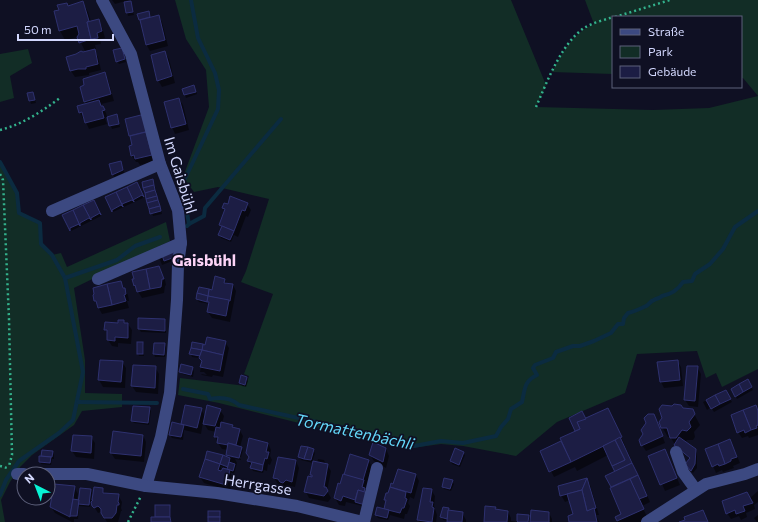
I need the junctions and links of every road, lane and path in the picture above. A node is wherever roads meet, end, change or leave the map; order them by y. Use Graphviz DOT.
graph roads {
  1 [pos="102,0"];
  2 [pos="670,0"];
  3 [pos="617,16"];
  4 [pos="612,18"];
  5 [pos="60,98"];
  6 [pos="536,106"];
  7 [pos="0,130"];
  8 [pos="160,164"];
  9 [pos="0,174"];
  10 [pos="52,210"];
  11 [pos="181,242"];
  12 [pos="98,279"];
  13 [pos="676,452"];
  14 [pos="0,466"];
  15 [pos="377,468"];
  16 [pos="758,469"];
  17 [pos="15,472"];
  18 [pos="56,474"];
  19 [pos="146,486"];
  20 [pos="696,490"];
  21 [pos="649,521"];
  22 [pos="128,522"];
  23 [pos="363,522"];
  1 -- 8 [label="street, Im Gaisbühl"];
  2 -- 3 [label="path"];
  4 -- 6 [label="path"];
  5 -- 7 [label="path"];
  8 -- 10 [label="street"];
  8 -- 11 [label="street, Im Gaisbühl"];
  9 -- 17 [label="path"];
  11 -- 12 [label="street"];
  11 -- 19 [label="street, Im Gaisbühl"];
  13 -- 20 [label="street"];
  14 -- 17 [label="path"];
  15 -- 23 [label="street"];
  16 -- 20 [label="street"];
  18 -- 19 [label="street, Herrgasse"];
  19 -- 22 [label="path"];
  19 -- 23 [label="street, Herrgasse"];
  20 -- 21 [label="street"];
}
